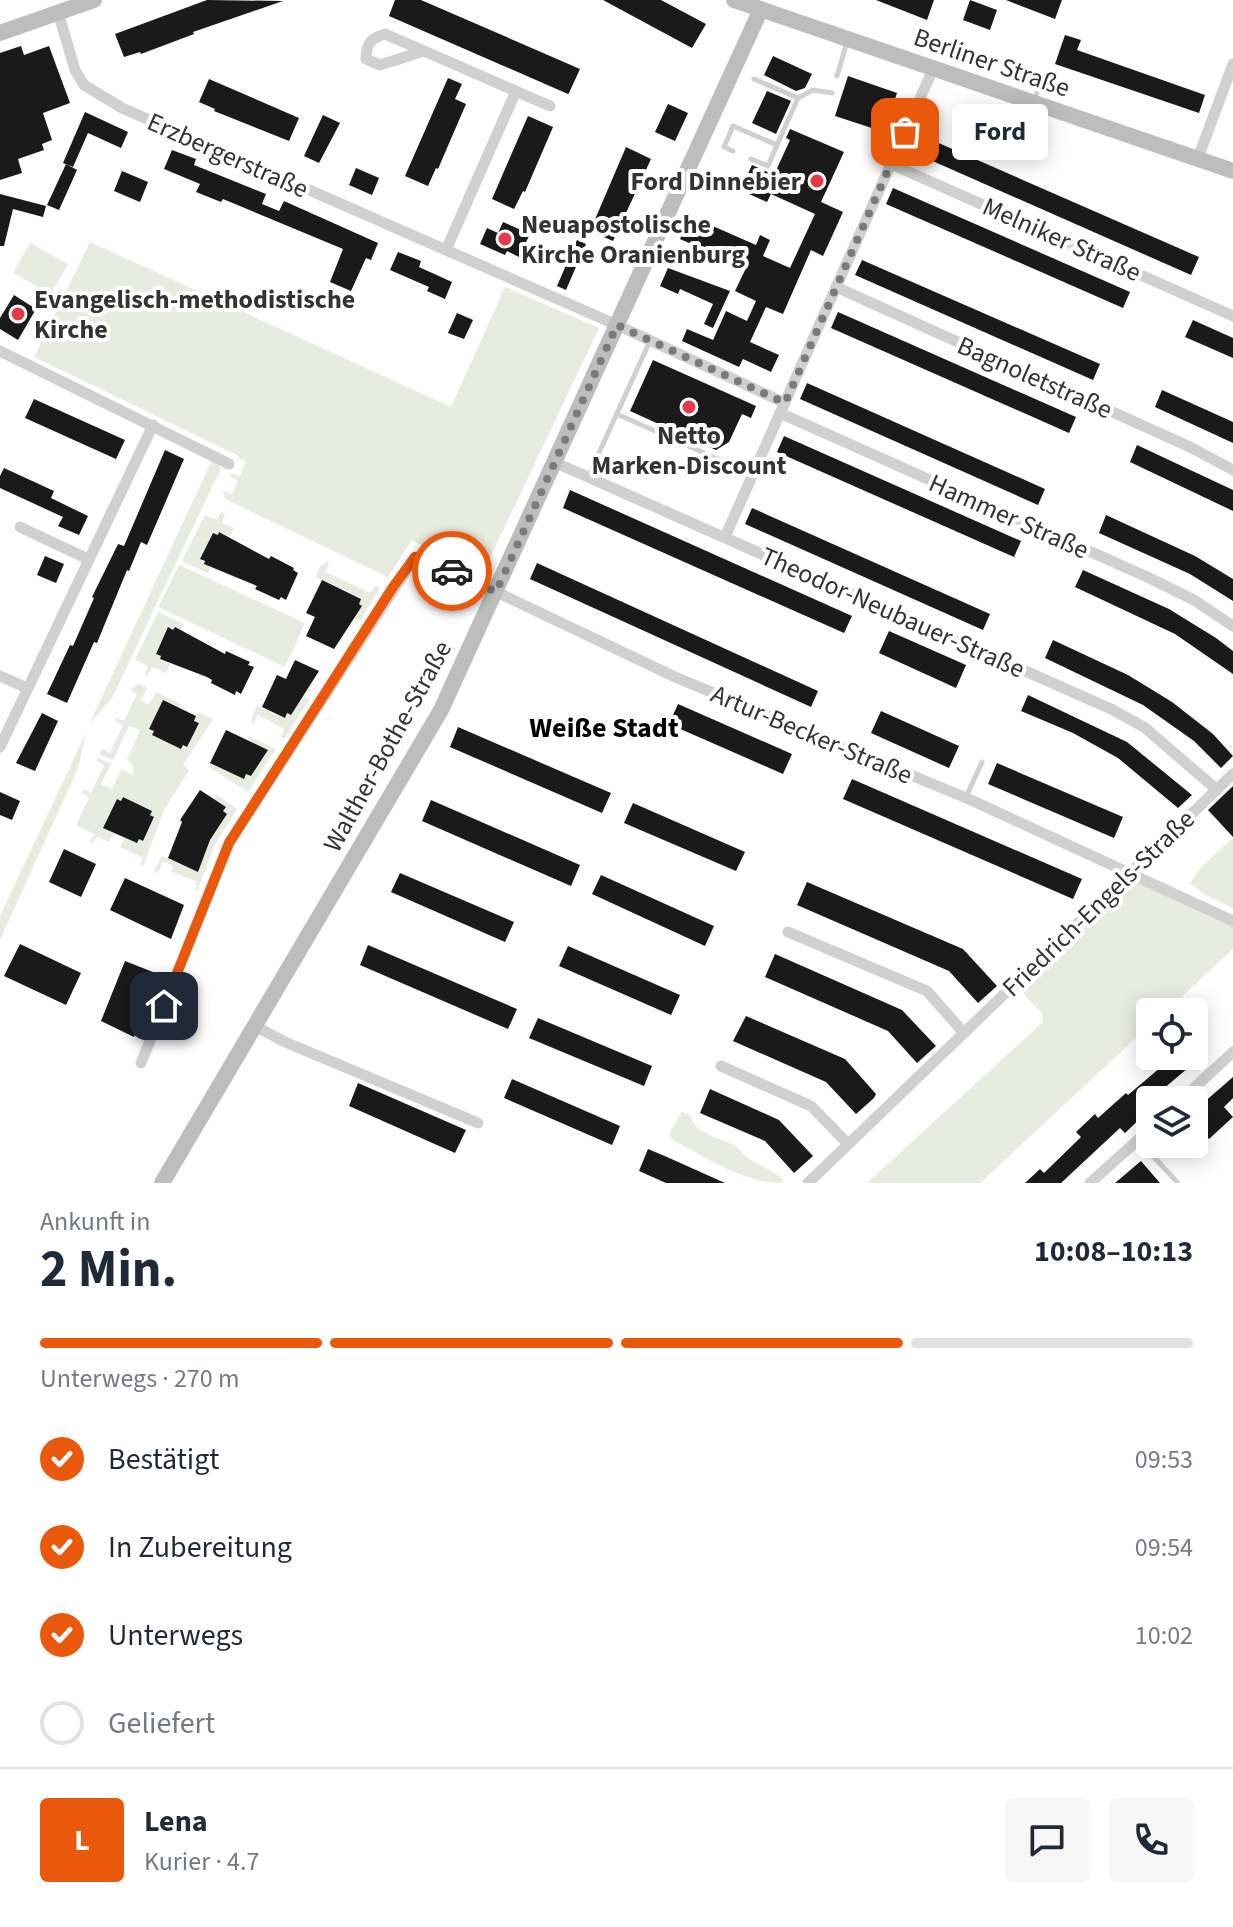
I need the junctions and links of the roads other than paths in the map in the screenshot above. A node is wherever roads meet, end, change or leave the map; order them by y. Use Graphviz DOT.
graph roads {
  1 [pos="94,0"];
  2 [pos="734,0"];
  3 [pos="763,5"];
  4 [pos="58,12"];
  5 [pos="0,33"];
  6 [pos="848,38"];
  7 [pos="424,51"];
  8 [pos="1233,64"];
  9 [pos="934,67"];
  10 [pos="837,76"];
  11 [pos="1043,76"];
  12 [pos="754,79"];
  13 [pos="516,91"];
  14 [pos="832,93"];
  15 [pos="798,98"];
  16 [pos="1033,101"];
  17 [pos="550,106"];
  18 [pos="777,145"];
  19 [pos="733,151"];
  20 [pos="1198,158"];
  21 [pos="751,159"];
  22 [pos="891,164"];
  23 [pos="1233,171"];
  24 [pos="446,250"];
  25 [pos="836,287"];
  26 [pos="1233,316"];
  27 [pos="617,325"];
  28 [pos="650,341"];
  29 [pos="0,351"];
  30 [pos="783,408"];
  31 [pos="617,414"];
  32 [pos="153,425"];
  33 [pos="554,462"];
  34 [pos="229,464"];
  35 [pos="1233,470"];
  36 [pos="753,475"];
  37 [pos="588,478"];
  38 [pos="20,527"];
  39 [pos="725,537"];
  40 [pos="88,559"];
  41 [pos="496,592"];
  42 [pos="1233,626"];
  43 [pos="0,676"];
  44 [pos="27,688"];
  45 [pos="0,747"];
  46 [pos="982,762"];
  47 [pos="1233,774"];
  48 [pos="1216,789"];
  49 [pos="966,798"];
  50 [pos="1131,872"];
  51 [pos="1233,921"];
  52 [pos="788,932"];
  53 [pos="253,1025"];
  54 [pos="964,1033"];
  55 [pos="1233,1052"];
  56 [pos="141,1063"];
  57 [pos="721,1066"];
  58 [pos="1196,1086"];
  59 [pos="478,1123"];
  60 [pos="1136,1142"];
  61 [pos="848,1144"];
  62 [pos="1155,1158"];
  63 [pos="162,1183"];
  64 [pos="808,1183"];
  65 [pos="1090,1183"];
  66 [pos="1178,1183"];
  1 -- 4 [label="street"];
  2 -- 3 [label="street, Berliner Straße"];
  3 -- 6 [label="street, Berliner Straße"];
  3 -- 27 [label="street, Walther-Bothe-Straße"];
  4 -- 5 [label="street"];
  4 -- 24 [label="street, Erzbergerstraße"];
  6 -- 9 [label="street, Berliner Straße"];
  6 -- 10 [label="lane"];
  7 -- 7 [label="street"];
  7 -- 13 [label="street"];
  8 -- 20 [label="street"];
  9 -- 16 [label="street, Berliner Straße"];
  9 -- 22 [label="street"];
  11 -- 16 [label="lane"];
  12 -- 15 [label="lane"];
  13 -- 17 [label="street"];
  13 -- 24 [label="street"];
  14 -- 15 [label="lane"];
  15 -- 18 [label="lane"];
  16 -- 20 [label="street, Berliner Straße"];
  18 -- 19 [label="lane"];
  18 -- 21 [label="lane"];
  20 -- 23 [label="street, Berliner Straße"];
  22 -- 25 [label="street"];
  22 -- 26 [label="street, Melniker Straße"];
  24 -- 27 [label="street, Erzbergerstraße"];
  25 -- 30 [label="street"];
  25 -- 35 [label="street, Bagnoletstraße"];
  27 -- 28 [label="street, Erzbergerstraße"];
  27 -- 33 [label="street, Walther-Bothe-Straße"];
  28 -- 30 [label="street, Erzbergerstraße"];
  28 -- 31 [label="lane"];
  29 -- 32 [label="street"];
  30 -- 36 [label="street"];
  30 -- 42 [label="street, Hammer Straße"];
  31 -- 36 [label="lane"];
  31 -- 37 [label="lane"];
  32 -- 34 [label="street"];
  32 -- 40 [label="street"];
  33 -- 37 [label="street, Theodor-Neubauer-Straße"];
  33 -- 41 [label="street, Walther-Bothe-Straße"];
  36 -- 39 [label="street"];
  37 -- 39 [label="street, Theodor-Neubauer-Straße"];
  38 -- 40 [label="street"];
  39 -- 48 [label="street, Theodor-Neubauer-Straße"];
  40 -- 44 [label="street"];
  41 -- 49 [label="street, Artur-Becker-Straße"];
  41 -- 53 [label="street, Walther-Bothe-Straße"];
  41 -- 56 [label="street, Artur-Becker-Straße"];
  43 -- 44 [label="street"];
  44 -- 45 [label="street"];
  46 -- 49 [label="lane"];
  47 -- 48 [label="street, Friedrich-Engels-Straße"];
  48 -- 50 [label="street, Friedrich-Engels-Straße"];
  49 -- 50 [label="street, Artur-Becker-Straße"];
  50 -- 51 [label="street, Artur-Becker-Straße"];
  50 -- 54 [label="street, Friedrich-Engels-Straße"];
  52 -- 54 [label="street"];
  53 -- 59 [label="street"];
  53 -- 63 [label="street, Walther-Bothe-Straße"];
  54 -- 61 [label="street, Friedrich-Engels-Straße"];
  55 -- 58 [label="street"];
  57 -- 61 [label="street"];
  60 -- 65 [label="street"];
  61 -- 64 [label="street, Friedrich-Engels-Straße"];
  62 -- 66 [label="lane"];
}
